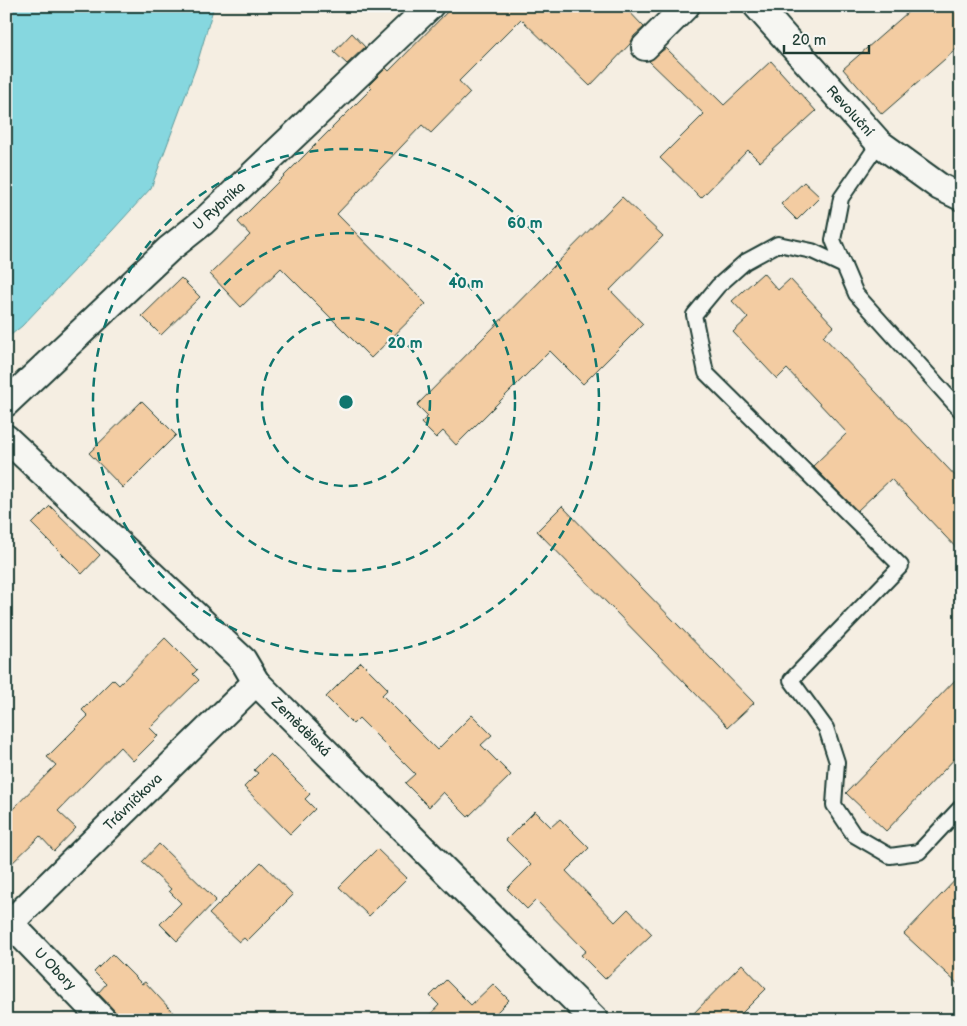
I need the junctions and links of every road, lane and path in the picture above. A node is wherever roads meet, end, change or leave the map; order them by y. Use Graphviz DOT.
graph roads {
  1 [pos="430,6"];
  2 [pos="686,6"];
  3 [pos="757,6"];
  4 [pos="645,47"];
  5 [pos="879,143"];
  6 [pos="961,197"];
  7 [pos="844,266"];
  8 [pos="6,403"];
  9 [pos="961,411"];
  10 [pos="6,438"];
  11 [pos="256,682"];
  12 [pos="961,807"];
  13 [pos="8,921"];
  14 [pos="103,1020"];
  15 [pos="595,1020"];
  1 -- 8 [label="street, U Rybníka"];
  2 -- 4 [label="street"];
  3 -- 5 [label="street, Revoluční"];
  5 -- 6 [label="street, Revoluční"];
  5 -- 7 [label="lane"];
  7 -- 9 [label="lane"];
  7 -- 12 [label="lane"];
  10 -- 11 [label="street, Zemědělská"];
  11 -- 13 [label="street, Trávníčkova"];
  11 -- 15 [label="street, Zemědělská"];
  13 -- 14 [label="street, U Obory"];
}
